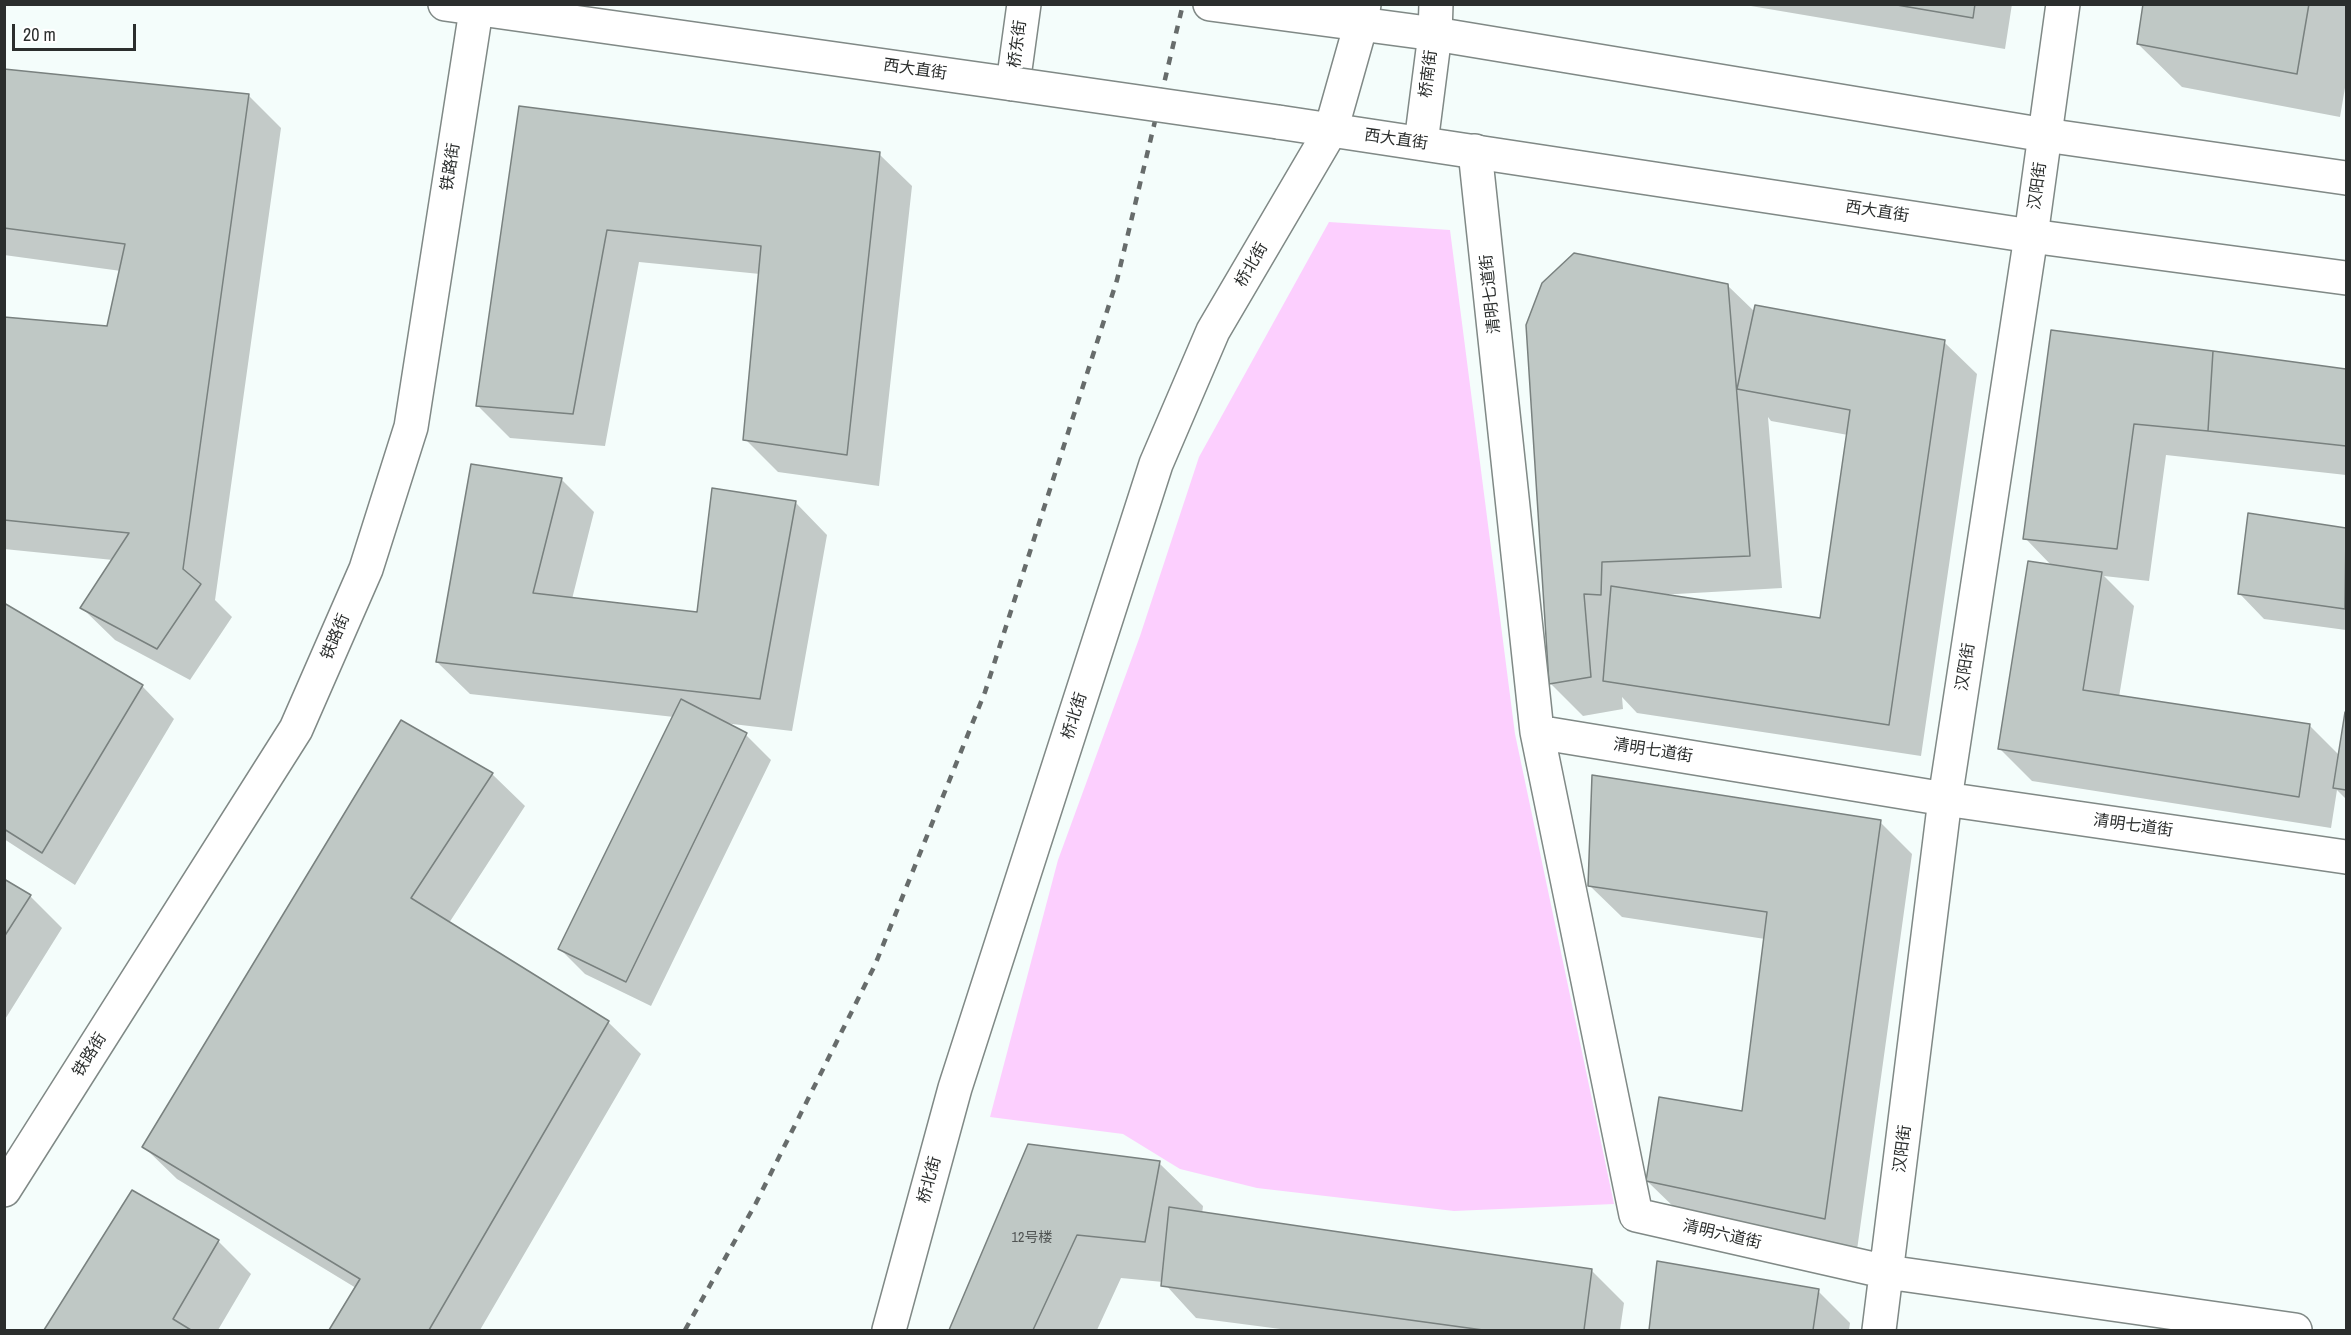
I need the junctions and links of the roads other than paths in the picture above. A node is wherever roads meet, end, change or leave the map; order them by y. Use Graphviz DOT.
graph roads {
  1 [pos="1024,4"];
  2 [pos="1210,4"];
  3 [pos="2063,4"];
  4 [pos="466,6"];
  5 [pos="1362,14"];
  6 [pos="1435,19"];
  7 [pos="1013,84"];
  8 [pos="1331,130"];
  9 [pos="2045,135"];
  10 [pos="1420,143"];
  11 [pos="1475,151"];
  12 [pos="2346,178"];
  13 [pos="2031,236"];
  14 [pos="2346,278"];
  15 [pos="1537,732"];
  16 [pos="1945,799"];
  17 [pos="2346,857"];
  18 [pos="4,1190"];
  19 [pos="1887,1272"];
  20 [pos="889,1330"];
  21 [pos="1879,1330"];
  22 [pos="2295,1330"];
  1 -- 7 [label="street, 桥东街"];
  2 -- 5 [label="street"];
  3 -- 9 [label="street, 汉阳街"];
  4 -- 7 [label="street, 西大直街"];
  4 -- 18 [label="street, 铁路街"];
  5 -- 6 [label="street"];
  5 -- 8 [label="street"];
  6 -- 9 [label="street"];
  6 -- 10 [label="street, 桥南街"];
  7 -- 8 [label="street, 西大直街, bridge"];
  8 -- 10 [label="street, 西大直街"];
  8 -- 20 [label="street, 桥北街"];
  9 -- 12 [label="street"];
  9 -- 13 [label="street, 汉阳街"];
  10 -- 11 [label="street, 西大直街"];
  11 -- 13 [label="street, 西大直街"];
  11 -- 15 [label="street, 清明七道街"];
  13 -- 14 [label="street, 西大直街"];
  13 -- 16 [label="street, 汉阳街"];
  15 -- 16 [label="street, 清明七道街"];
  15 -- 19 [label="street, 清明六道街"];
  16 -- 17 [label="street, 清明七道街"];
  16 -- 19 [label="street, 汉阳街"];
  19 -- 21 [label="street, 汉阳街"];
  19 -- 22 [label="street, 清明六道街"];
}
